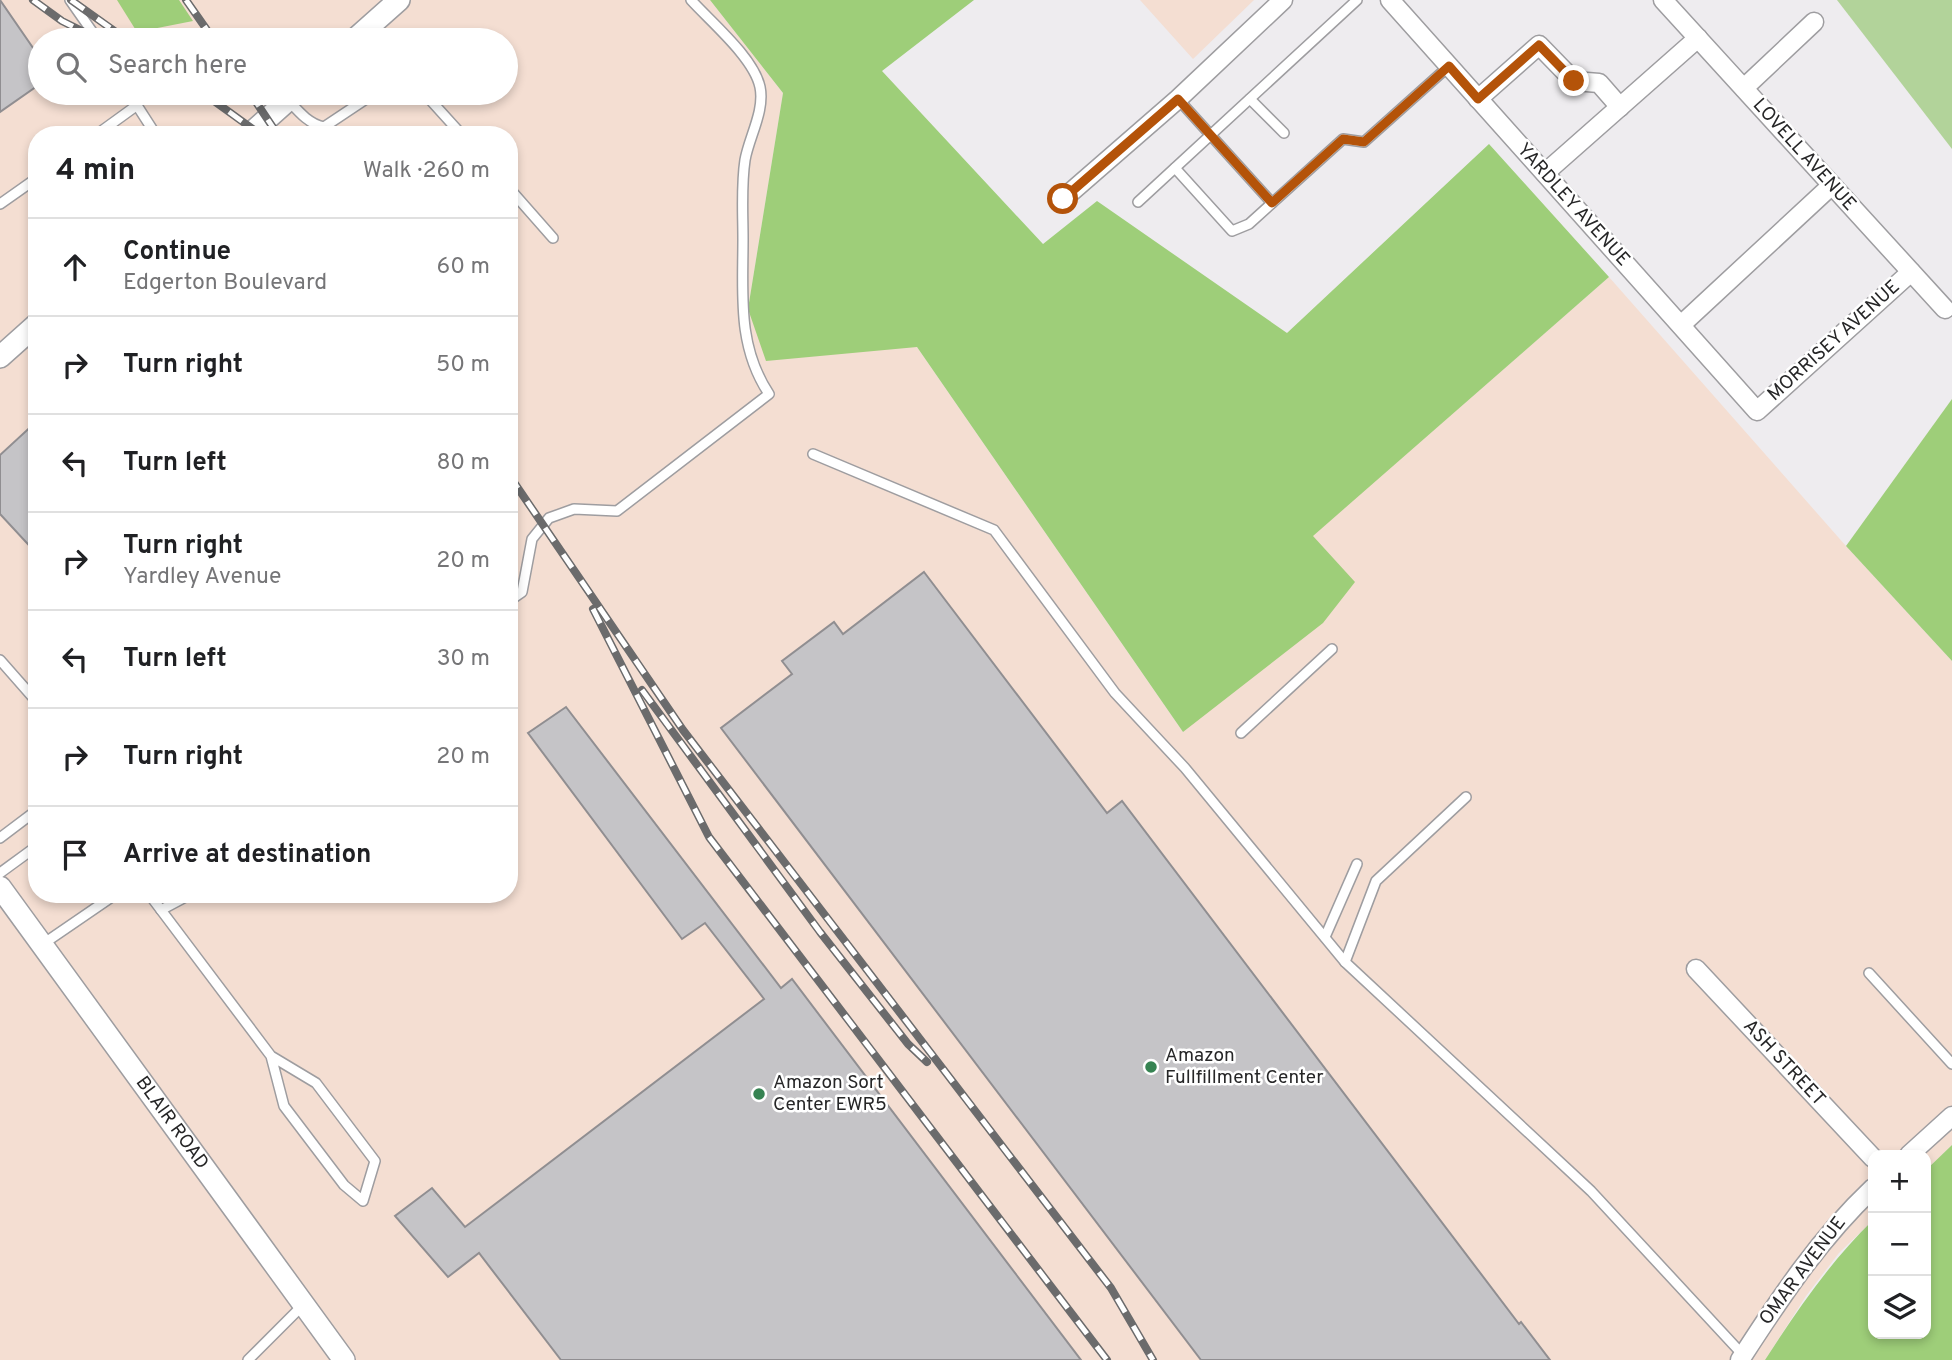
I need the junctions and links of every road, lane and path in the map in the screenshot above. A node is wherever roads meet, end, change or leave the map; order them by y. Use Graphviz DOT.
graph roads {
  1 [pos="70,0"];
  2 [pos="400,0"];
  3 [pos="691,0"];
  4 [pos="1283,0"];
  5 [pos="1357,0"];
  6 [pos="1390,0"];
  7 [pos="1663,0"];
  8 [pos="1814,22"];
  9 [pos="90,28"];
  10 [pos="371,28"];
  11 [pos="1698,38"];
  12 [pos="1449,66"];
  13 [pos="1744,88"];
  14 [pos="1178,99"];
  15 [pos="1251,99"];
  16 [pos="1478,99"];
  17 [pos="282,105"];
  18 [pos="299,105"];
  19 [pos="358,105"];
  20 [pos="436,105"];
  21 [pos="136,106"];
  22 [pos="1620,107"];
  23 [pos="108,126"];
  24 [pos="150,126"];
  25 [pos="259,126"];
  26 [pos="314,126"];
  27 [pos="326,126"];
  28 [pos="454,126"];
  29 [pos="1284,133"];
  30 [pos="1211,135"];
  31 [pos="1175,168"];
  32 [pos="1545,173"];
  33 [pos="28,184"];
  34 [pos="1832,186"];
  35 [pos="518,198"];
  36 [pos="1063,199"];
  37 [pos="1138,202"];
  38 [pos="1272,203"];
  39 [pos="0,204"];
  40 [pos="553,237"];
  41 [pos="1911,272"];
  42 [pos="1945,310"];
  43 [pos="1681,325"];
  44 [pos="28,332"];
  45 [pos="0,357"];
  46 [pos="1757,411"];
  47 [pos="813,454"];
  48 [pos="518,595"];
  49 [pos="1332,649"];
  50 [pos="0,660"];
  51 [pos="28,692"];
  52 [pos="1241,733"];
  53 [pos="1466,797"];
  54 [pos="28,817"];
  55 [pos="0,838"];
  56 [pos="28,853"];
  57 [pos="1357,864"];
  58 [pos="0,873"];
  59 [pos="0,887"];
  60 [pos="103,903"];
  61 [pos="155,903"];
  62 [pos="174,903"];
  63 [pos="160,910"];
  64 [pos="1325,937"];
  65 [pos="42,945"];
  66 [pos="1345,962"];
  67 [pos="1696,969"];
  68 [pos="1870,973"];
  69 [pos="271,1056"];
  70 [pos="1952,1063"];
  71 [pos="1952,1116"];
  72 [pos="1915,1150"];
  73 [pos="1868,1153"];
  74 [pos="1868,1193"];
  75 [pos="304,1304"];
  76 [pos="1741,1358"];
  77 [pos="247,1360"];
  78 [pos="344,1360"];
  1 -- 9 [label="lane"];
  2 -- 10 [label="street"];
  3 -- 48 [label="lane"];
  4 -- 14 [label="street"];
  5 -- 15 [label="lane"];
  6 -- 12 [label="street, YARDLEY AVENUE"];
  7 -- 11 [label="street, LOVELL AVENUE"];
  8 -- 13 [label="street"];
  11 -- 13 [label="street, LOVELL AVENUE"];
  11 -- 22 [label="street"];
  12 -- 16 [label="street, YARDLEY AVENUE"];
  12 -- 38 [label="lane"];
  13 -- 34 [label="street, LOVELL AVENUE"];
  14 -- 30 [label="lane"];
  14 -- 36 [label="street"];
  15 -- 29 [label="lane"];
  15 -- 30 [label="lane"];
  16 -- 22 [label="street"];
  16 -- 32 [label="street, YARDLEY AVENUE"];
  17 -- 25 [label="street"];
  18 -- 26 [label="lane"];
  19 -- 27 [label="lane"];
  20 -- 28 [label="lane"];
  21 -- 23 [label="lane"];
  21 -- 24 [label="lane"];
  22 -- 32 [label="street"];
  30 -- 31 [label="lane"];
  30 -- 38 [label="lane"];
  31 -- 37 [label="lane"];
  31 -- 38 [label="lane"];
  32 -- 43 [label="street, YARDLEY AVENUE"];
  33 -- 39 [label="lane"];
  34 -- 41 [label="street, LOVELL AVENUE"];
  34 -- 43 [label="street"];
  35 -- 40 [label="lane"];
  41 -- 42 [label="street, LOVELL AVENUE"];
  41 -- 46 [label="street, MORRISEY AVENUE"];
  43 -- 46 [label="street, YARDLEY AVENUE"];
  44 -- 45 [label="street"];
  47 -- 64 [label="lane"];
  49 -- 52 [label="lane"];
  50 -- 51 [label="lane"];
  53 -- 66 [label="lane"];
  54 -- 55 [label="lane"];
  56 -- 58 [label="lane"];
  57 -- 64 [label="lane"];
  59 -- 65 [label="street, BLAIR ROAD"];
  60 -- 65 [label="lane"];
  61 -- 63 [label="lane"];
  62 -- 63 [label="lane"];
  63 -- 69 [label="lane"];
  64 -- 66 [label="lane"];
  65 -- 75 [label="street, BLAIR ROAD"];
  66 -- 76 [label="lane"];
  67 -- 73 [label="street, ASH STREET"];
  68 -- 70 [label="lane"];
  69 -- 69 [label="lane"];
  71 -- 72 [label="street"];
  74 -- 76 [label="street, OMAR AVENUE"];
  75 -- 77 [label="lane"];
  75 -- 78 [label="street, BLAIR ROAD"];
}
